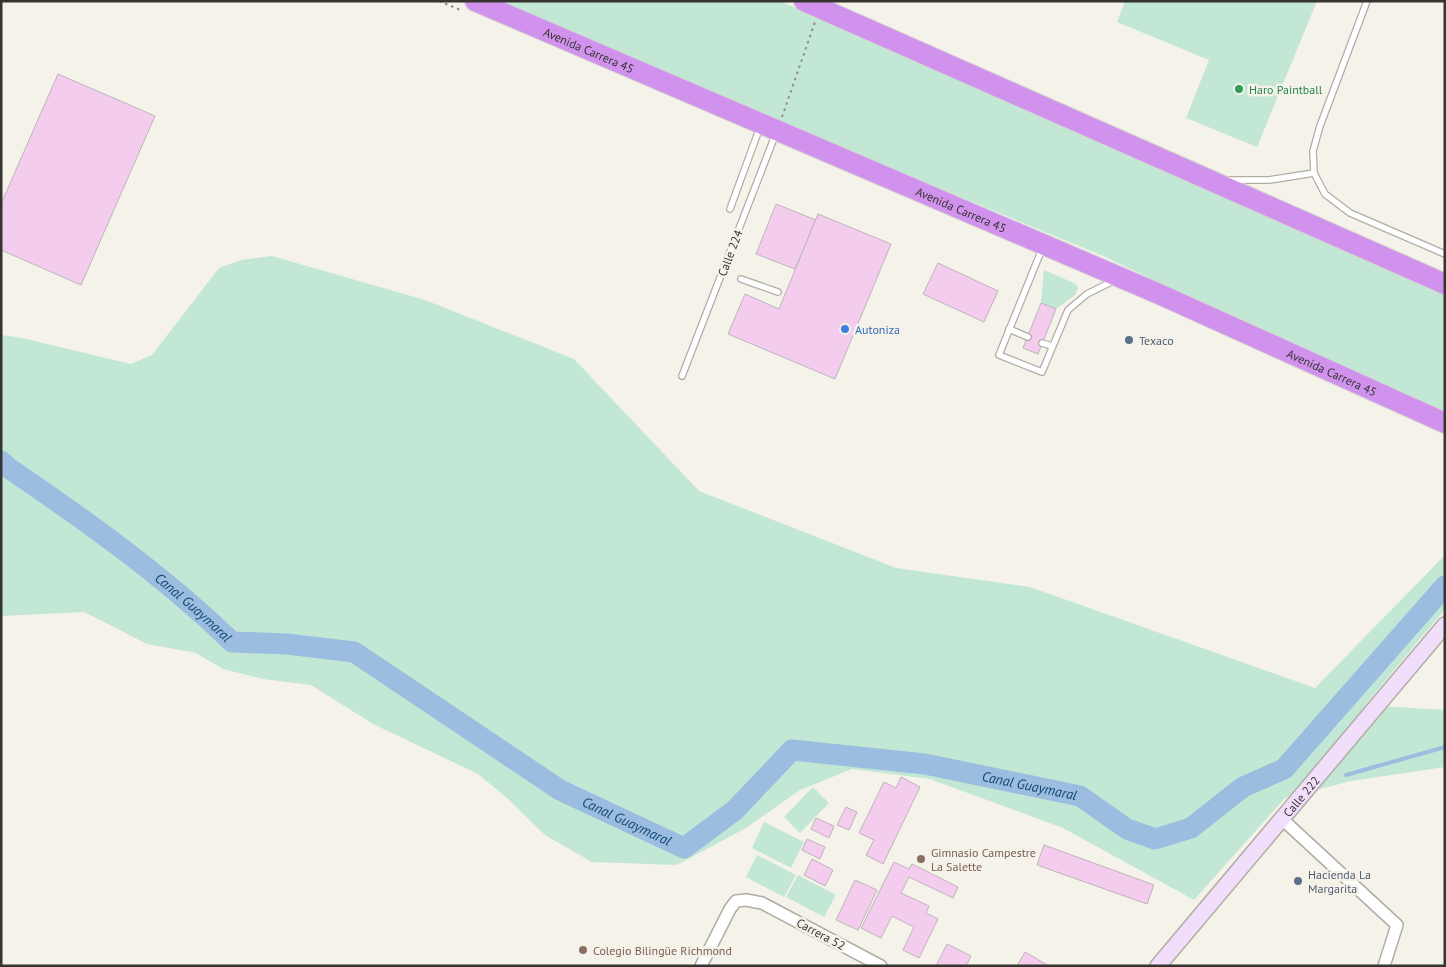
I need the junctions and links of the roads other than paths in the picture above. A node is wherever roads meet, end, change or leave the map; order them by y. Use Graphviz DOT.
graph roads {
  1 [pos="475,1"];
  2 [pos="1367,1"];
  3 [pos="816,4"];
  4 [pos="769,127"];
  5 [pos="1314,173"];
  6 [pos="1209,180"];
  7 [pos="730,209"];
  8 [pos="1044,245"];
  9 [pos="1445,254"];
  10 [pos="1120,278"];
  11 [pos="742,279"];
  12 [pos="1445,284"];
  13 [pos="778,292"];
  14 [pos="1009,329"];
  15 [pos="1028,337"];
  16 [pos="1042,343"];
  17 [pos="1052,346"];
  18 [pos="682,376"];
  19 [pos="1445,423"];
  20 [pos="1445,625"];
  21 [pos="1281,818"];
  22 [pos="702,966"];
  23 [pos="881,966"];
  24 [pos="1158,966"];
  25 [pos="1384,966"];
  1 -- 4 [label="highway, Avenida Carrera 45"];
  2 -- 5 [label="lane"];
  3 -- 6 [label="highway"];
  4 -- 7 [label="lane"];
  4 -- 8 [label="highway, Avenida Carrera 45"];
  4 -- 18 [label="lane, Calle 224"];
  5 -- 6 [label="lane"];
  5 -- 9 [label="lane"];
  6 -- 12 [label="highway"];
  8 -- 10 [label="highway, Avenida Carrera 45"];
  8 -- 14 [label="lane"];
  10 -- 17 [label="lane"];
  10 -- 19 [label="highway, Avenida Carrera 45"];
  11 -- 13 [label="lane"];
  14 -- 15 [label="lane"];
  14 -- 17 [label="lane"];
  16 -- 17 [label="lane"];
  20 -- 21 [label="street, Calle 222"];
  21 -- 24 [label="street, Calle 222"];
  21 -- 25 [label="street"];
  22 -- 23 [label="street, Carrera 52"];
}
